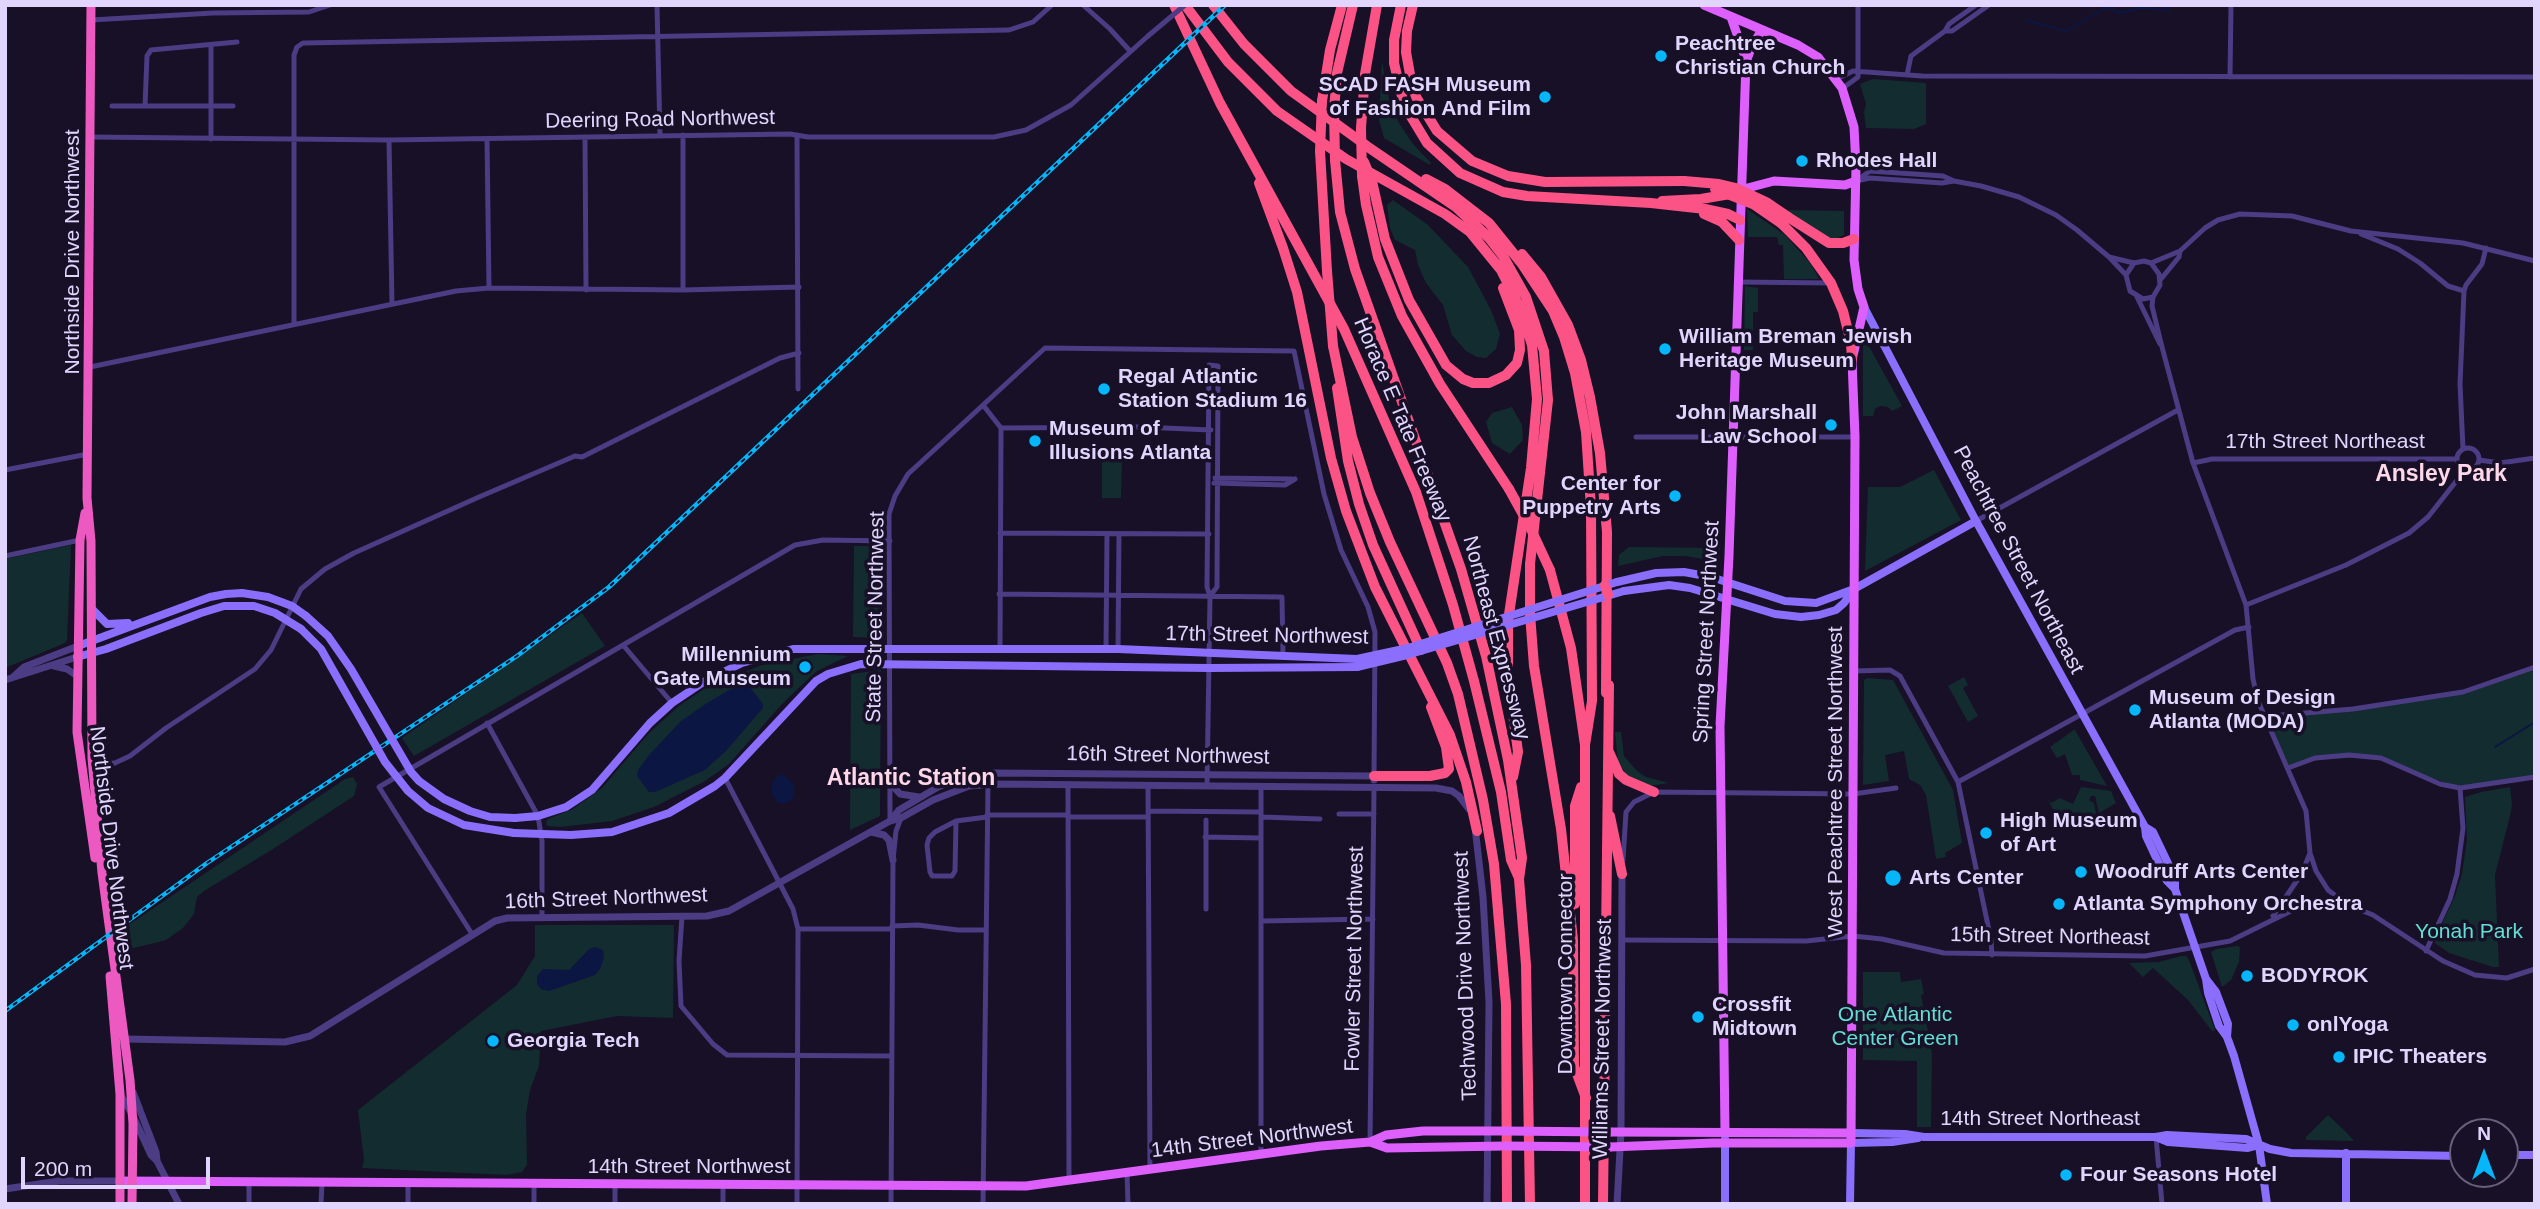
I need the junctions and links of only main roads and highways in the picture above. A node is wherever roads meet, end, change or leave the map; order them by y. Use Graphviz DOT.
graph roads {
  1 [pos="92,5"];
  2 [pos="1174,5"];
  3 [pos="1185,5"];
  4 [pos="1213,5"];
  5 [pos="1342,5"];
  6 [pos="1353,5"];
  7 [pos="1377,5"];
  8 [pos="1401,5"];
  9 [pos="1413,5"];
  10 [pos="1704,5"];
  11 [pos="1731,18"];
  12 [pos="1762,30"];
  13 [pos="1746,62"];
  14 [pos="1240,141"];
  15 [pos="1368,146"];
  16 [pos="1367,178"];
  17 [pos="1856,181"];
  18 [pos="1741,190"];
  19 [pos="1408,193"];
  20 [pos="1651,203"];
  21 [pos="1687,208"];
  22 [pos="1740,220"];
  23 [pos="1785,221"];
  24 [pos="1854,239"];
  25 [pos="1739,240"];
  26 [pos="1510,247"];
  27 [pos="1864,307"];
  28 [pos="1333,346"];
  29 [pos="1852,360"];
  30 [pos="87,498"];
  31 [pos="1976,521"];
  32 [pos="1728,583"];
  33 [pos="1854,589"];
  34 [pos="1607,590"];
  35 [pos="1727,599"];
  36 [pos="91,608"];
  37 [pos="144,621"];
  38 [pos="91,641"];
  39 [pos="78,646"];
  40 [pos="1420,648"];
  41 [pos="91,654"];
  42 [pos="77,657"];
  43 [pos="1357,663"];
  44 [pos="1415,668"];
  45 [pos="1466,727"];
  46 [pos="1585,745"];
  47 [pos="1606,746"];
  48 [pos="1584,779"];
  49 [pos="1512,781"];
  50 [pos="1374,782"];
  51 [pos="1654,792"];
  52 [pos="1622,874"];
  53 [pos="1520,879"];
  54 [pos="1573,940"];
  55 [pos="1586,1098"];
  56 [pos="1725,1138"];
  57 [pos="1851,1138"];
  58 [pos="1370,1142"];
  59 [pos="2259,1145"];
  60 [pos="2346,1153"];
  61 [pos="2449,1156"];
  62 [pos="120,1181"];
  63 [pos="133,1181"];
  64 [pos="120,1204"];
  65 [pos="132,1204"];
  66 [pos="1507,1204"];
  67 [pos="1530,1204"];
  68 [pos="1585,1204"];
  69 [pos="1603,1204"];
  70 [pos="1726,1204"];
  71 [pos="1850,1204"];
  72 [pos="2267,1204"];
  73 [pos="2346,1204"];
  1 -- 30 [label="highway, Northside Drive Northwest"];
  2 -- 14 [label="highway, Horace E Tate Freeway"];
  3 -- 19 [label="highway"];
  4 -- 15 [label="highway"];
  5 -- 28 [label="highway, bridge"];
  6 -- 49 [label="highway, Northeast Expressway, bridge"];
  7 -- 16 [label="highway, bridge"];
  8 -- 20 [label="highway"];
  9 -- 23 [label="highway, bridge"];
  10 -- 11 [label="main road"];
  11 -- 12 [label="main road"];
  11 -- 13 [label="main road, Spring Street Northwest"];
  12 -- 13 [label="main road, Spring Street Northwest"];
  12 -- 17 [label="main road"];
  13 -- 18 [label="main road, Spring Street Northwest"];
  14 -- 44 [label="highway"];
  14 -- 53 [label="highway, Horace E Tate Freeway"];
  15 -- 26 [label="highway"];
  15 -- 54 [label="highway"];
  16 -- 19 [label="highway"];
  16 -- 46 [label="highway, bridge"];
  17 -- 18 [label="main road"];
  17 -- 24 [label="main road"];
  18 -- 20 [label="highway"];
  18 -- 22 [label="main road, Spring Street Northwest"];
  19 -- 49 [label="highway"];
  20 -- 21 [label="highway"];
  21 -- 22 [label="highway"];
  21 -- 25 [label="highway"];
  22 -- 25 [label="main road, Spring Street Northwest"];
  23 -- 24 [label="highway"];
  23 -- 29 [label="highway"];
  24 -- 27 [label="main road"];
  25 -- 32 [label="main road, Spring Street Northwest"];
  26 -- 46 [label="highway"];
  26 -- 47 [label="highway"];
  27 -- 29 [label="main road, West Peachtree Street Northwest"];
  27 -- 31 [label="main road, Peachtree Street Northeast"];
  28 -- 40 [label="highway"];
  28 -- 45 [label="highway"];
  29 -- 33 [label="main road, West Peachtree Street Northwest"];
  30 -- 36 [label="highway, Northside Drive Northwest"];
  30 -- 39 [label="highway, Northside Drive Northwest"];
  31 -- 33 [label="main road"];
  31 -- 59 [label="main road, Peachtree Street Northeast"];
  32 -- 33 [label="main road, 17th Street Northwest"];
  32 -- 34 [label="main road, 17th Street Northwest, bridge"];
  32 -- 35 [label="main road, Spring Street Northwest"];
  33 -- 35 [label="main road, 17th Street Northwest"];
  33 -- 57 [label="main road, West Peachtree Street Northwest"];
  34 -- 35 [label="main road, 17th Street Northwest, bridge"];
  34 -- 40 [label="main road, 17th Street Northwest, bridge"];
  34 -- 69 [label="highway, bridge"];
  35 -- 56 [label="main road, Spring Street Northwest"];
  36 -- 37 [label="main road"];
  36 -- 38 [label="highway, Northside Drive Northwest"];
  37 -- 38 [label="main road, 17th Street Northwest"];
  37 -- 43 [label="main road, 17th Street Northwest, bridge"];
  38 -- 39 [label="main road, 17th Street Northwest"];
  38 -- 41 [label="highway, Northside Drive Northwest"];
  39 -- 42 [label="highway, Northside Drive Northwest"];
  40 -- 43 [label="main road, 17th Street Northwest, bridge"];
  41 -- 42 [label="main road, 17th Street Northwest"];
  41 -- 43 [label="main road, 17th Street Northwest, bridge"];
  41 -- 63 [label="highway, Northside Drive Northwest"];
  42 -- 62 [label="highway, Northside Drive Northwest"];
  44 -- 45 [label="highway"];
  44 -- 50 [label="highway"];
  45 -- 66 [label="highway"];
  46 -- 48 [label="highway, Downtown Connector"];
  47 -- 51 [label="highway"];
  47 -- 52 [label="highway"];
  48 -- 54 [label="highway"];
  48 -- 55 [label="highway, Downtown Connector"];
  49 -- 53 [label="highway, Northeast Expressway"];
  53 -- 67 [label="highway, Downtown Connector"];
  54 -- 55 [label="highway"];
  55 -- 68 [label="highway, Downtown Connector"];
  56 -- 57 [label="main road, 14th Street Northwest"];
  56 -- 58 [label="main road, 14th Street Northwest, bridge"];
  56 -- 58 [label="main road, 14th Street Northwest, bridge"];
  56 -- 70 [label="main road, Spring Street Northwest"];
  57 -- 59 [label="main road, 14th Street Northeast"];
  57 -- 71 [label="main road, West Peachtree Street Northwest"];
  58 -- 63 [label="main road, 14th Street Northwest"];
  59 -- 60 [label="main road, 14th Street Northeast"];
  59 -- 72 [label="main road, Peachtree Street Northeast"];
  60 -- 61 [label="main road, 14th Street Northeast"];
  60 -- 73 [label="main road"];
  62 -- 63 [label="main road, 14th Street Northwest"];
  62 -- 64 [label="highway, Northside Drive Northwest"];
  63 -- 65 [label="highway, Northside Drive Northwest"];
}
